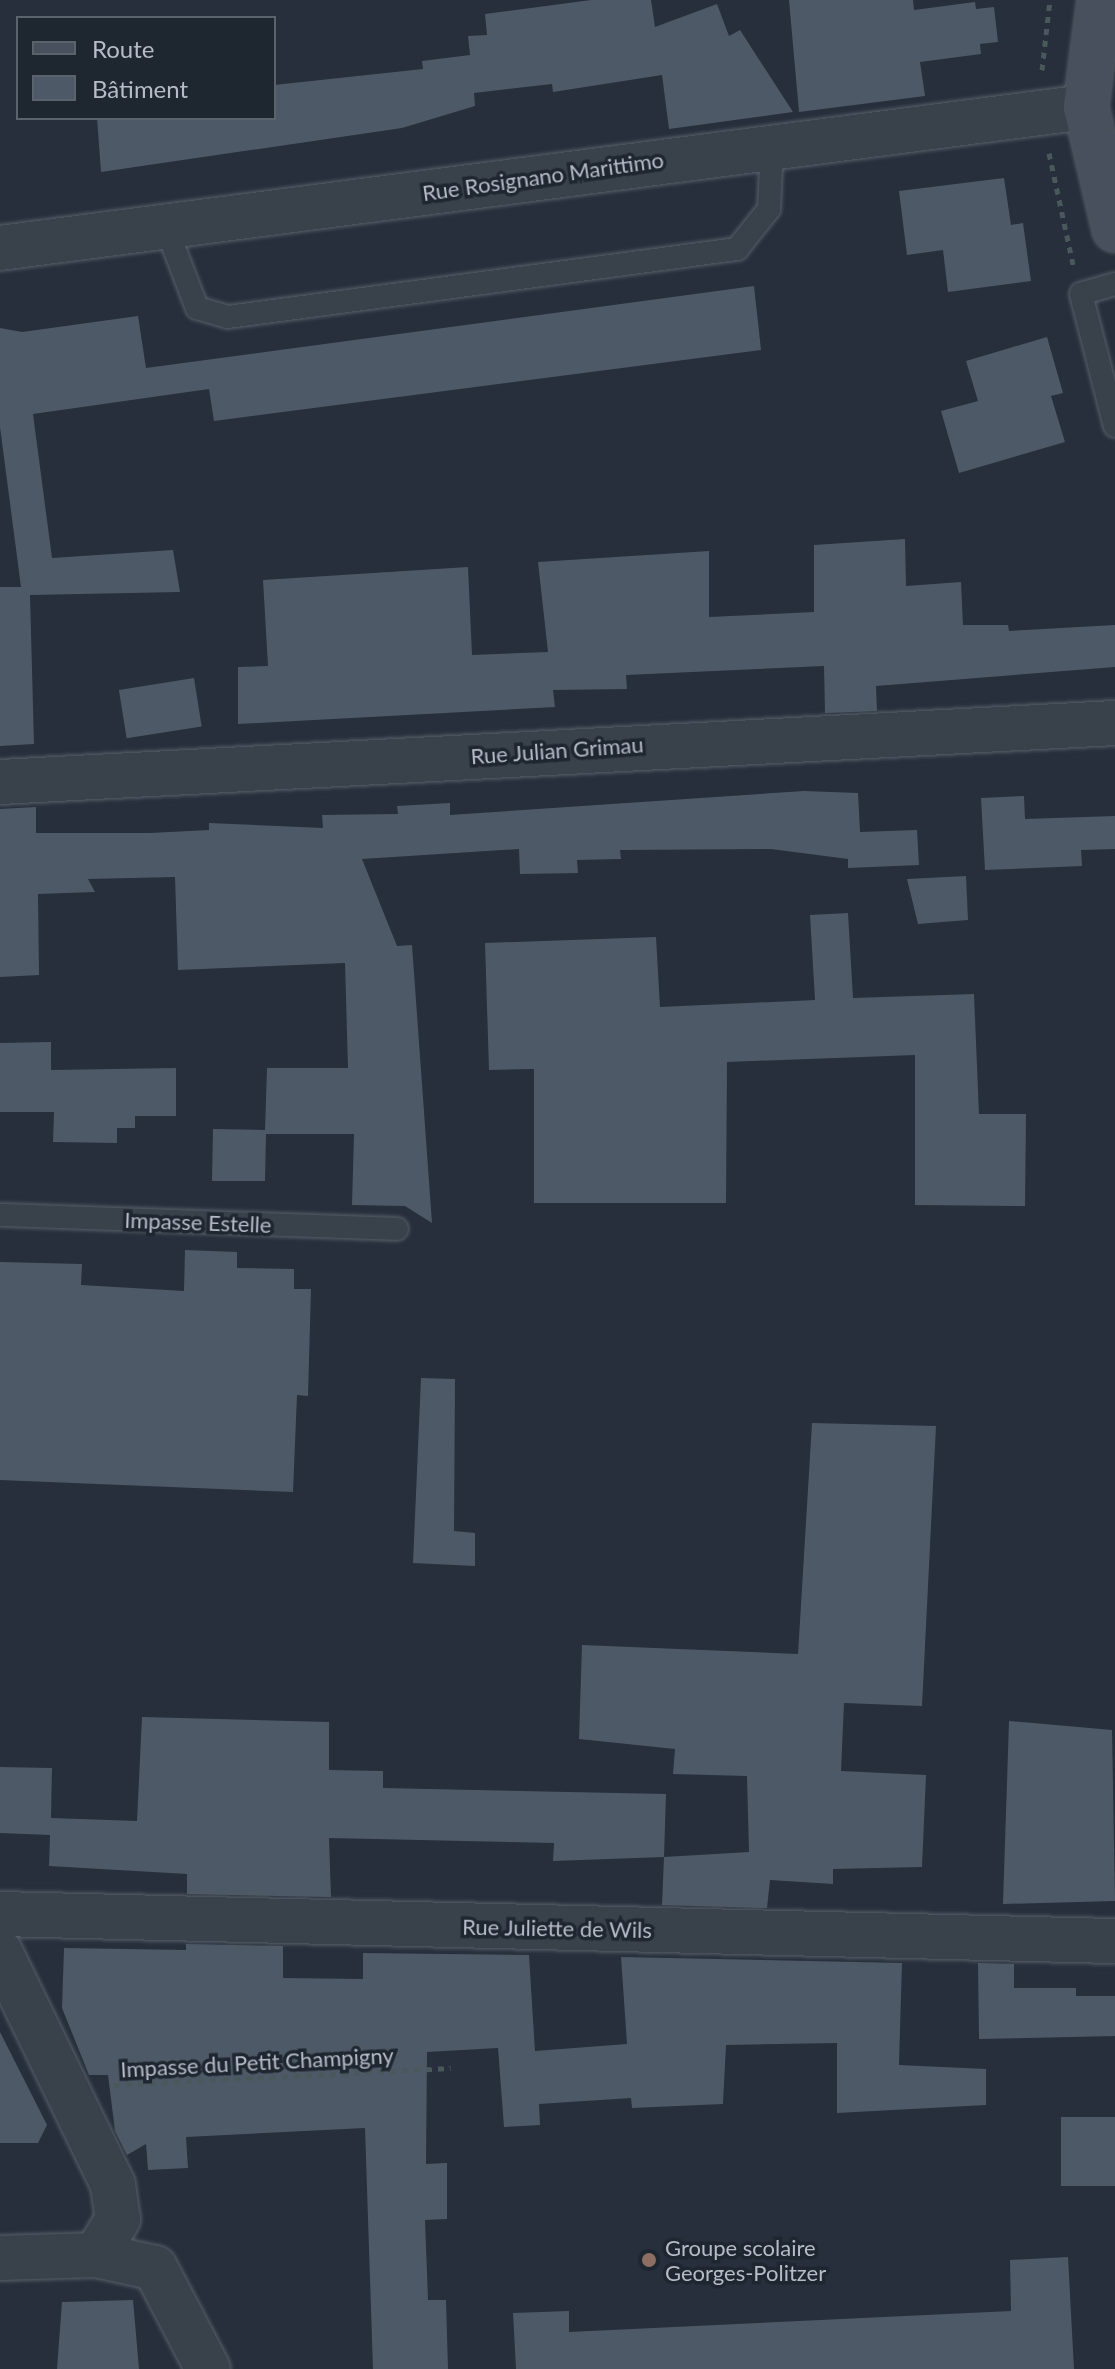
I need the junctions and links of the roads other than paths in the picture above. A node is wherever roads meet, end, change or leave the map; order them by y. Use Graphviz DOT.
graph roads {
  1 [pos="1100,0"];
  2 [pos="1100,106"];
  3 [pos="772,146"];
  4 [pos="166,227"];
  5 [pos="1115,230"];
  6 [pos="0,248"];
  7 [pos="1115,284"];
  8 [pos="1115,426"];
  9 [pos="1115,723"];
  10 [pos="0,782"];
  11 [pos="0,1215"];
  12 [pos="397,1229"];
  13 [pos="0,1914"];
  14 [pos="1115,1941"];
  15 [pos="0,1952"];
  16 [pos="96,2255"];
  17 [pos="0,2258"];
  18 [pos="208,2369"];
  1 -- 2 [label="main road"];
  2 -- 3 [label="street, Rue Rosignano Marittimo"];
  2 -- 5 [label="main road"];
  3 -- 4 [label="street, Rue Rosignano Marittimo"];
  3 -- 4 [label="lane"];
  4 -- 6 [label="street, Rue Rosignano Marittimo"];
  7 -- 8 [label="lane"];
  9 -- 10 [label="street, Rue Julian Grimau"];
  11 -- 12 [label="lane, Impasse Estelle"];
  13 -- 14 [label="street, Rue Juliette de Wils"];
  15 -- 16 [label="street"];
  16 -- 17 [label="street"];
  16 -- 18 [label="street"];
}
